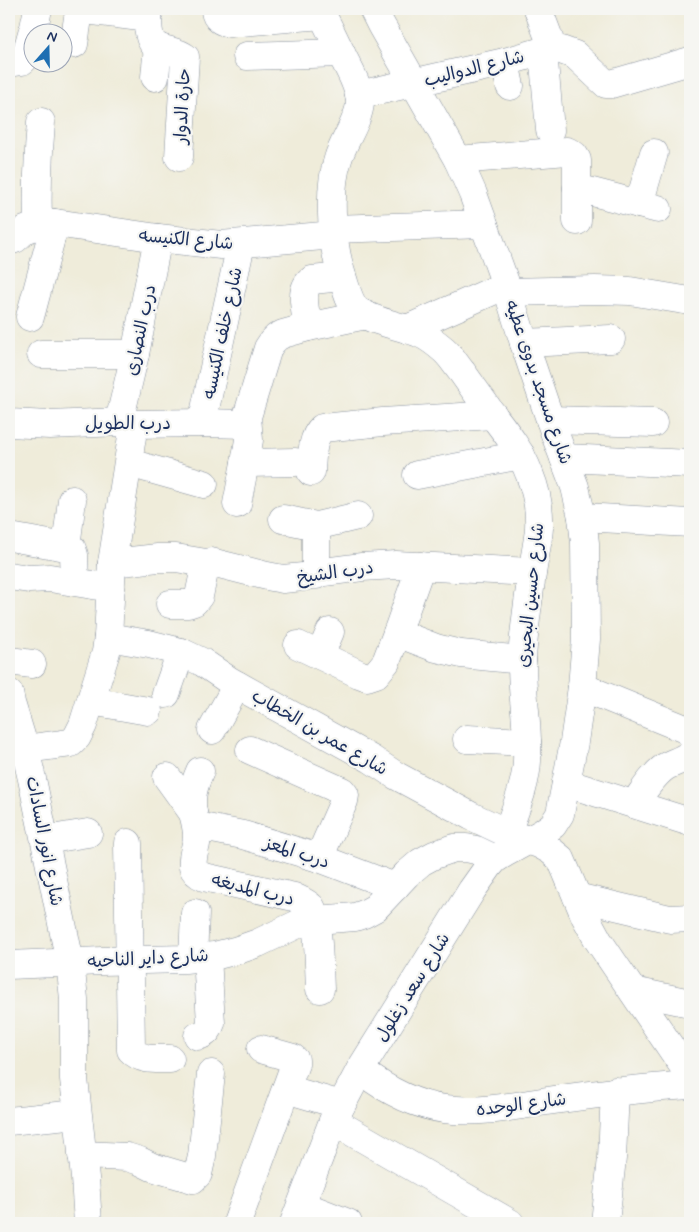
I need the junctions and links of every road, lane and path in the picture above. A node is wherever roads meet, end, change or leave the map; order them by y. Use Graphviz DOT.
graph roads {
  1 [pos="38,9"];
  2 [pos="373,9"];
  3 [pos="538,9"];
  4 [pos="215,11"];
  5 [pos="321,11"];
  6 [pos="149,13"];
  7 [pos="35,22"];
  8 [pos="74,44"];
  9 [pos="158,47"];
  10 [pos="545,50"];
  11 [pos="341,53"];
  12 [pos="247,56"];
  13 [pos="22,61"];
  14 [pos="690,61"];
  15 [pos="9,63"];
  16 [pos="155,77"];
  17 [pos="414,83"];
  18 [pos="359,95"];
  19 [pos="41,122"];
  20 [pos="550,130"];
  21 [pos="654,153"];
  22 [pos="179,157"];
  23 [pos="458,160"];
  24 [pos="577,188"];
  25 [pos="577,221"];
  26 [pos="47,224"];
  27 [pos="484,224"];
  28 [pos="333,232"];
  29 [pos="158,238"];
  30 [pos="9,241"];
  31 [pos="241,244"];
  32 [pos="342,277"];
  33 [pos="507,288"];
  34 [pos="690,301"];
  35 [pos="366,315"];
  36 [pos="30,317"];
  37 [pos="308,327"];
  38 [pos="407,329"];
  39 [pos="611,339"];
  40 [pos="524,344"];
  41 [pos="41,354"];
  42 [pos="136,354"];
  43 [pos="493,415"];
  44 [pos="550,420"];
  45 [pos="9,423"];
  46 [pos="127,423"];
  47 [pos="202,423"];
  48 [pos="652,423"];
  49 [pos="247,424"];
  50 [pos="521,455"];
  51 [pos="564,458"];
  52 [pos="129,463"];
  53 [pos="245,464"];
  54 [pos="690,464"];
  55 [pos="417,476"];
  56 [pos="204,484"];
  57 [pos="72,500"];
  58 [pos="237,504"];
  59 [pos="358,516"];
  60 [pos="582,517"];
  61 [pos="283,519"];
  62 [pos="690,523"];
  63 [pos="316,526"];
  64 [pos="10,537"];
  65 [pos="66,546"];
  66 [pos="404,558"];
  67 [pos="206,563"];
  68 [pos="532,572"];
  69 [pos="316,574"];
  70 [pos="9,576"];
  71 [pos="112,576"];
  72 [pos="75,582"];
  73 [pos="170,604"];
  74 [pos="397,633"];
  75 [pos="108,637"];
  76 [pos="316,644"];
  77 [pos="180,652"];
  78 [pos="522,660"];
  79 [pos="237,685"];
  80 [pos="582,687"];
  81 [pos="9,699"];
  82 [pos="91,701"];
  83 [pos="212,730"];
  84 [pos="690,733"];
  85 [pos="466,739"];
  86 [pos="528,742"];
  87 [pos="17,749"];
  88 [pos="250,750"];
  89 [pos="690,754"];
  90 [pos="200,771"];
  91 [pos="167,777"];
  92 [pos="566,783"];
  93 [pos="634,804"];
  94 [pos="195,820"];
  95 [pos="690,822"];
  96 [pos="88,833"];
  97 [pos="518,837"];
  98 [pos="45,840"];
  99 [pos="128,843"];
  100 [pos="319,858"];
  101 [pos="495,860"];
  102 [pos="395,887"];
  103 [pos="577,897"];
  104 [pos="196,913"];
  105 [pos="690,918"];
  106 [pos="316,920"];
  107 [pos="200,958"];
  108 [pos="130,961"];
  109 [pos="70,962"];
  110 [pos="9,965"];
  111 [pos="320,989"];
  112 [pos="633,991"];
  113 [pos="690,1003"];
  114 [pos="198,1036"];
  115 [pos="261,1048"];
  116 [pos="170,1059"];
  117 [pos="360,1070"];
  118 [pos="211,1074"];
  119 [pos="690,1076"];
  120 [pos="690,1085"];
  121 [pos="286,1089"];
  122 [pos="614,1092"];
  123 [pos="336,1113"];
  124 [pos="77,1114"];
  125 [pos="9,1121"];
  126 [pos="82,1156"];
  127 [pos="298,1214"];
  128 [pos="88,1223"];
  129 [pos="237,1223"];
  130 [pos="348,1223"];
  131 [pos="510,1223"];
  132 [pos="606,1223"];
  1 -- 7 [label="street"];
  2 -- 17 [label="street, شارع مسجد بدوى عطيه"];
  3 -- 10 [label="street, شارع الدواليب"];
  4 -- 5 [label="street"];
  5 -- 11 [label="street"];
  6 -- 8 [label="street, حارة الدوار"];
  6 -- 9 [label="street, حارة الدوار"];
  9 -- 16 [label="street"];
  9 -- 22 [label="street, حارة الدوار"];
  10 -- 14 [label="street"];
  10 -- 17 [label="street, شارع الدواليب"];
  10 -- 20 [label="street"];
  11 -- 12 [label="street"];
  11 -- 18 [label="street"];
  13 -- 15 [label="street"];
  17 -- 18 [label="street, شارع الدواليب"];
  17 -- 23 [label="street, شارع مسجد بدوى عطيه"];
  18 -- 28 [label="street, شارع حسين البحيرى"];
  19 -- 26 [label="street"];
  21 -- 24 [label="street"];
  23 -- 24 [label="street"];
  23 -- 27 [label="street, شارع مسجد بدوى عطيه"];
  24 -- 25 [label="street"];
  26 -- 29 [label="street, شارع الكنيسه"];
  26 -- 30 [label="street"];
  26 -- 36 [label="street"];
  27 -- 28 [label="street, شارع الكنيسه"];
  27 -- 33 [label="street, شارع مسجد بدوى عطيه"];
  28 -- 31 [label="street, شارع الكنيسه"];
  28 -- 32 [label="street, شارع حسين البحيرى"];
  29 -- 31 [label="street, شارع الكنيسه"];
  29 -- 42 [label="street, درب النصارى"];
  31 -- 47 [label="street, شارع خلف الكنيسه"];
  32 -- 35 [label="street, شارع حسين البحيرى"];
  32 -- 37 [label="street"];
  33 -- 34 [label="street"];
  33 -- 38 [label="street"];
  33 -- 40 [label="street, شارع مسجد بدوى عطيه"];
  35 -- 37 [label="street"];
  35 -- 38 [label="street, شارع حسين البحيرى"];
  37 -- 49 [label="street"];
  38 -- 43 [label="street, شارع حسين البحيرى"];
  39 -- 40 [label="street"];
  40 -- 44 [label="street, شارع مسجد بدوى عطيه"];
  41 -- 42 [label="street"];
  42 -- 46 [label="street, درب النصارى"];
  43 -- 50 [label="street, شارع حسين البحيرى"];
  43 -- 53 [label="street"];
  44 -- 48 [label="street"];
  44 -- 51 [label="street, شارع مسجد بدوى عطيه"];
  45 -- 46 [label="street, درب الطويل"];
  46 -- 47 [label="street, درب الطويل"];
  46 -- 52 [label="street, درب النصارى"];
  47 -- 49 [label="street, درب الطويل"];
  49 -- 53 [label="street"];
  50 -- 55 [label="street"];
  50 -- 68 [label="street, شارع حسين البحيرى"];
  51 -- 54 [label="street"];
  51 -- 60 [label="street, شارع مسجد بدوى عطيه"];
  52 -- 56 [label="street"];
  52 -- 71 [label="street, درب النصارى"];
  53 -- 58 [label="street"];
  57 -- 65 [label="street"];
  59 -- 63 [label="street"];
  60 -- 62 [label="street"];
  60 -- 80 [label="street, شارع مسجد بدوى عطيه"];
  61 -- 63 [label="street"];
  63 -- 69 [label="street"];
  64 -- 65 [label="street"];
  65 -- 72 [label="street"];
  66 -- 68 [label="street, درب الشيخ"];
  66 -- 69 [label="street, درب الشيخ"];
  66 -- 74 [label="street"];
  67 -- 69 [label="street, درب الشيخ"];
  67 -- 71 [label="street, درب الشيخ"];
  67 -- 73 [label="street"];
  68 -- 78 [label="street, شارع حسين البحيرى"];
  70 -- 72 [label="street, درب الشيخ"];
  71 -- 72 [label="street, درب الشيخ"];
  71 -- 75 [label="street, درب النصارى"];
  74 -- 76 [label="street"];
  74 -- 78 [label="street"];
  75 -- 77 [label="street, شارع عمر بن الخطاب"];
  75 -- 82 [label="street, درب النصارى"];
  77 -- 79 [label="street, شارع عمر بن الخطاب"];
  77 -- 82 [label="street"];
  78 -- 86 [label="street, شارع حسين البحيرى"];
  79 -- 83 [label="street"];
  79 -- 97 [label="street, شارع عمر بن الخطاب"];
  80 -- 84 [label="street"];
  80 -- 92 [label="street, شارع مسجد بدوى عطيه"];
  81 -- 87 [label="street, شارع انور السادات"];
  82 -- 87 [label="street, درب النصارى"];
  85 -- 86 [label="street"];
  86 -- 97 [label="street, شارع حسين البحيرى"];
  87 -- 98 [label="street, شارع انور السادات"];
  88 -- 100 [label="street"];
  89 -- 93 [label="street"];
  90 -- 94 [label="street, درب المدبغه"];
  91 -- 94 [label="street"];
  92 -- 93 [label="street"];
  92 -- 97 [label="street, شارع سعد زغلول"];
  93 -- 95 [label="street"];
  94 -- 100 [label="street, درب المعز"];
  94 -- 106 [label="street, درب المدبغه"];
  96 -- 98 [label="street"];
  97 -- 101 [label="street, شارع سعد زغلول"];
  97 -- 103 [label="street"];
  98 -- 109 [label="street, شارع انور السادات"];
  99 -- 108 [label="street"];
  100 -- 102 [label="street, درب المعز"];
  101 -- 102 [label="street, شارع داير الناحيه"];
  101 -- 117 [label="street, شارع سعد زغلول"];
  102 -- 106 [label="street, شارع داير الناحيه"];
  103 -- 105 [label="street"];
  103 -- 112 [label="street"];
  104 -- 107 [label="street"];
  106 -- 107 [label="street, شارع داير الناحيه"];
  106 -- 111 [label="street"];
  107 -- 108 [label="street, شارع داير الناحيه"];
  107 -- 114 [label="street"];
  108 -- 109 [label="street, شارع داير الناحيه"];
  108 -- 116 [label="street"];
  109 -- 110 [label="street, شارع داير الناحيه"];
  109 -- 124 [label="street, شارع انور السادات"];
  112 -- 113 [label="street"];
  112 -- 119 [label="street"];
  115 -- 121 [label="street"];
  117 -- 122 [label="street, شارع الوحده"];
  117 -- 123 [label="street, شارع سعد زغلول"];
  118 -- 126 [label="street"];
  120 -- 122 [label="street, شارع الوحده"];
  121 -- 123 [label="street"];
  121 -- 129 [label="street"];
  122 -- 132 [label="street"];
  123 -- 127 [label="street, شارع سعد زغلول"];
  123 -- 131 [label="street"];
  124 -- 125 [label="street"];
  124 -- 126 [label="street, شارع انور السادات"];
  126 -- 128 [label="street, شارع انور السادات"];
  127 -- 130 [label="street"];
}
